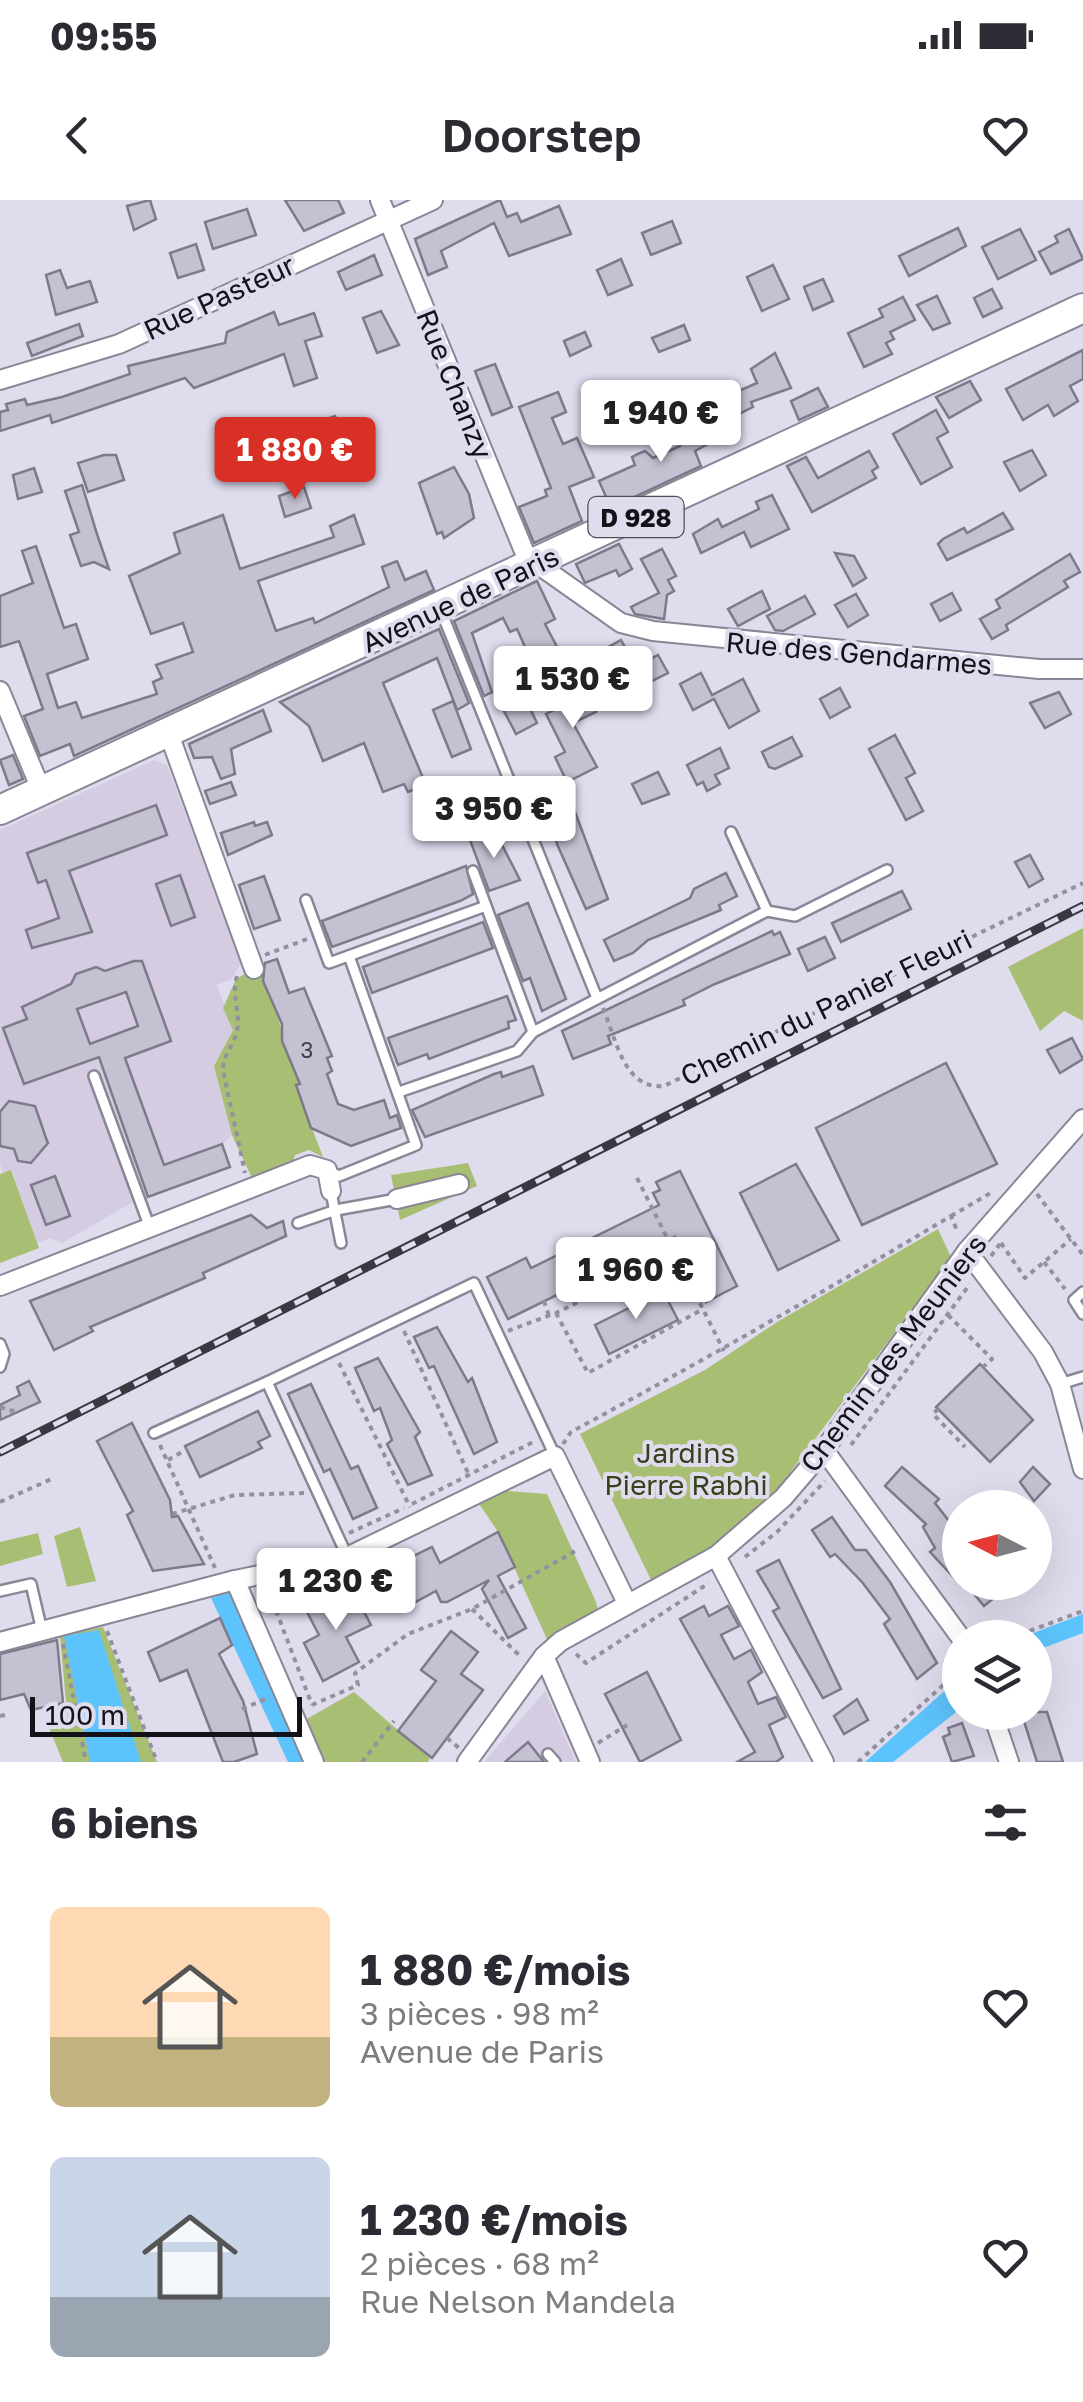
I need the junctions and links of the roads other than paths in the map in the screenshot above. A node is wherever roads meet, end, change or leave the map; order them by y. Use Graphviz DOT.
graph roads {
  1 [pos="380,200"];
  2 [pos="433,200"];
  3 [pos="388,219"];
  4 [pos="1083,308"];
  5 [pos="0,380"];
  6 [pos="536,563"];
  7 [pos="439,608"];
  8 [pos="1083,669"];
  9 [pos="0,691"];
  10 [pos="173,746"];
  11 [pos="42,792"];
  12 [pos="0,810"];
  13 [pos="732,832"];
  14 [pos="473,870"];
  15 [pos="887,870"];
  16 [pos="306,900"];
  17 [pos="486,906"];
  18 [pos="767,911"];
  19 [pos="350,956"];
  20 [pos="252,964"];
  21 [pos="598,998"];
  22 [pos="533,1032"];
  23 [pos="94,1076"];
  24 [pos="399,1092"];
  25 [pos="1083,1119"];
  26 [pos="314,1163"];
  27 [pos="459,1184"];
  28 [pos="330,1191"];
  29 [pos="397,1199"];
  30 [pos="336,1210"];
  31 [pos="298,1223"];
  32 [pos="150,1228"];
  33 [pos="341,1243"];
  34 [pos="967,1251"];
  35 [pos="0,1286"];
  36 [pos="1083,1292"];
  37 [pos="1083,1314"];
  38 [pos="0,1344"];
  39 [pos="0,1367"];
  40 [pos="1083,1377"];
  41 [pos="267,1382"];
  42 [pos="1060,1384"];
  43 [pos="1077,1422"];
  44 [pos="154,1433"];
  45 [pos="824,1450"];
  46 [pos="555,1456"];
  47 [pos="1083,1469"];
  48 [pos="347,1556"];
  49 [pos="716,1556"];
  50 [pos="235,1580"];
  51 [pos="0,1592"];
  52 [pos="627,1603"];
  53 [pos="948,1620"];
  54 [pos="51,1628"];
  55 [pos="0,1642"];
  56 [pos="539,1663"];
  57 [pos="998,1730"];
  58 [pos="588,1757"];
  59 [pos="314,1762"];
  60 [pos="467,1762"];
  61 [pos="824,1762"];
  62 [pos="1010,1762"];
  1 -- 3 [label="street, Rue Chanzy"];
  2 -- 3 [label="street, Rue Pasteur"];
  3 -- 5 [label="street, Rue Pasteur"];
  3 -- 6 [label="street, Rue Chanzy"];
  4 -- 6 [label="main road, Avenue de Paris / D 928"];
  6 -- 7 [label="main road, Avenue de Paris / D 928"];
  6 -- 8 [label="street, Rue des Gendarmes"];
  7 -- 10 [label="main road, Avenue de Paris / D 928"];
  7 -- 21 [label="lane"];
  9 -- 11 [label="street"];
  10 -- 11 [label="main road, Avenue de Paris / D 928"];
  10 -- 20 [label="street"];
  11 -- 12 [label="main road, Avenue de Paris / D 928"];
  13 -- 18 [label="lane"];
  14 -- 17 [label="lane"];
  15 -- 18 [label="lane"];
  16 -- 19 [label="lane"];
  17 -- 19 [label="lane"];
  17 -- 22 [label="lane"];
  18 -- 21 [label="lane"];
  19 -- 24 [label="lane"];
  21 -- 22 [label="lane"];
  22 -- 24 [label="lane"];
  23 -- 32 [label="lane"];
  24 -- 26 [label="lane"];
  25 -- 34 [label="street, Chemin des Meuniers"];
  26 -- 28 [label="street"];
  26 -- 32 [label="street"];
  27 -- 29 [label="street"];
  28 -- 30 [label="lane"];
  29 -- 30 [label="lane"];
  30 -- 31 [label="lane"];
  30 -- 33 [label="lane"];
  32 -- 35 [label="street"];
  34 -- 42 [label="street"];
  34 -- 45 [label="street, Chemin des Meuniers"];
  36 -- 37 [label="lane"];
  38 -- 39 [label="lane"];
  40 -- 42 [label="lane"];
  41 -- 44 [label="lane"];
  41 -- 46 [label="lane"];
  41 -- 48 [label="lane"];
  42 -- 43 [label="street"];
  43 -- 47 [label="street"];
  45 -- 49 [label="street, Chemin des Meuniers"];
  45 -- 53 [label="street"];
  46 -- 48 [label="street"];
  46 -- 52 [label="street"];
  48 -- 50 [label="street"];
  49 -- 52 [label="street, Chemin des Meuniers"];
  49 -- 61 [label="street"];
  50 -- 54 [label="street"];
  50 -- 59 [label="street"];
  51 -- 54 [label="lane"];
  52 -- 56 [label="street, Chemin des Meuniers"];
  54 -- 55 [label="street"];
  56 -- 58 [label="street"];
  56 -- 60 [label="street, Chemin des Meuniers"];
  57 -- 62 [label="street"];
}
